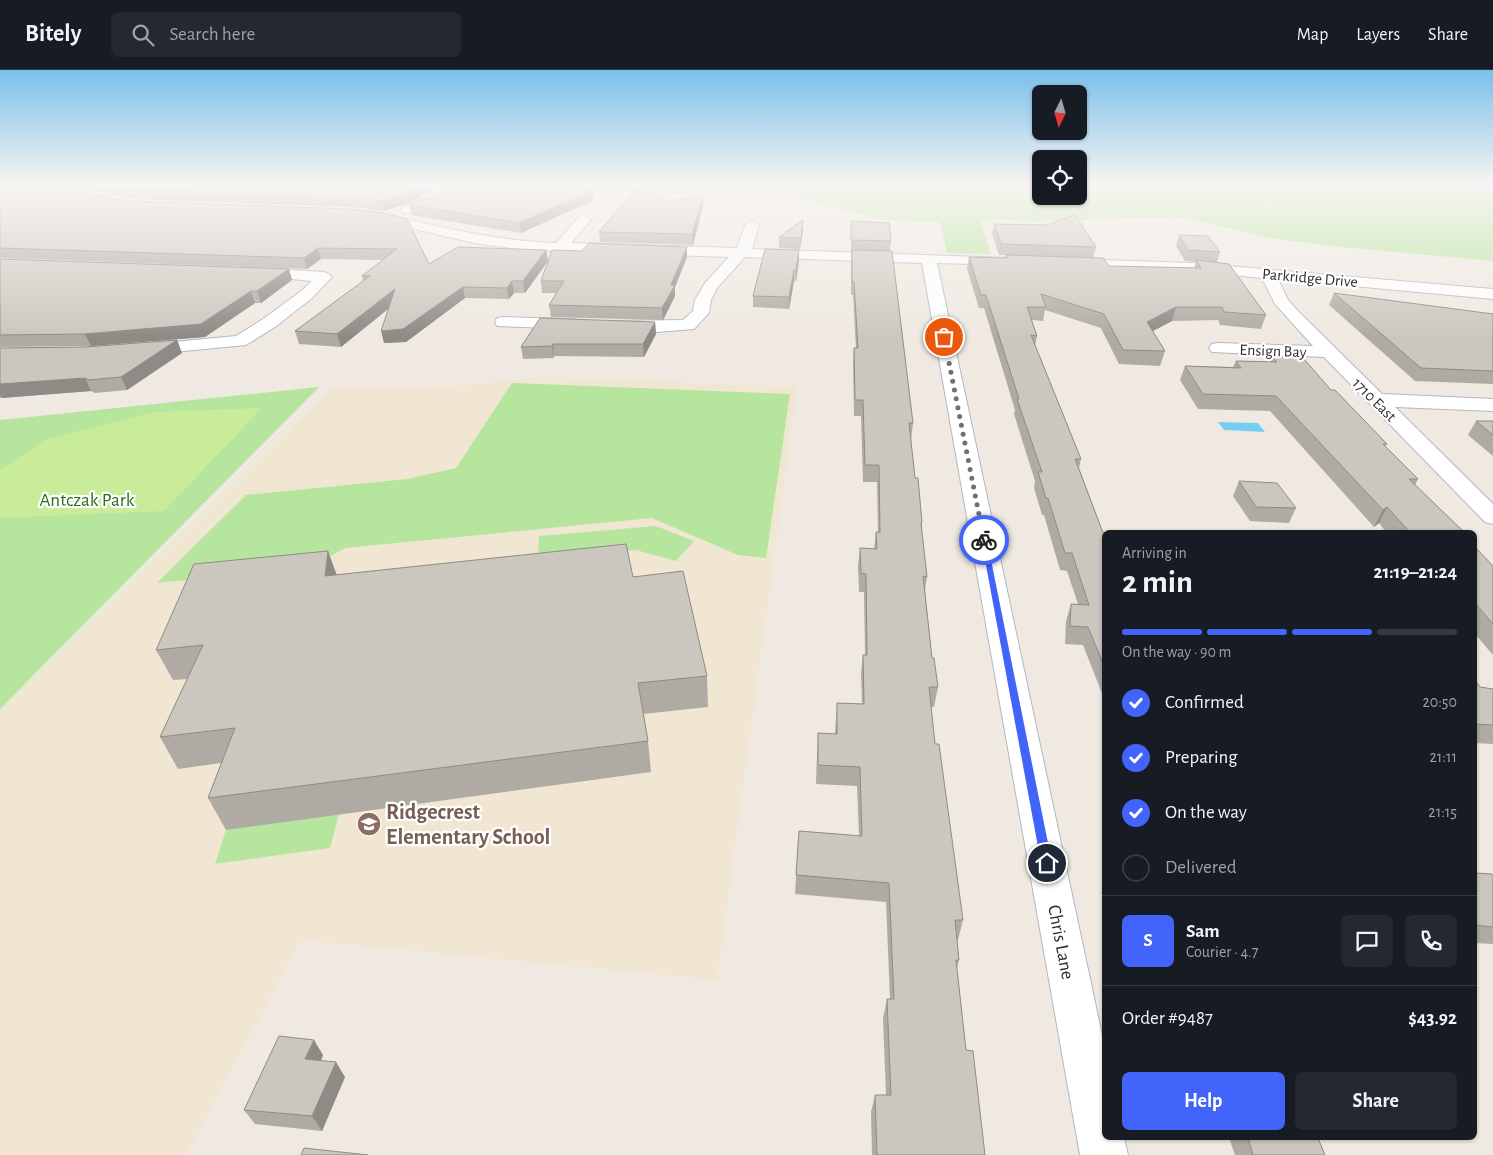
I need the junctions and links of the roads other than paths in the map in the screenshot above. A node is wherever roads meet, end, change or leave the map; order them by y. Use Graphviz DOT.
graph roads {
  1 [pos="460,236"];
  2 [pos="571,236"];
  3 [pos="749,236"];
  4 [pos="560,248"];
  5 [pos="740,253"];
  6 [pos="929,259"];
  7 [pos="1017,261"];
  8 [pos="1056,262"];
  9 [pos="242,272"];
  10 [pos="1267,273"];
  11 [pos="1493,294"];
  12 [pos="503,322"];
  13 [pos="1218,348"];
  14 [pos="127,351"];
  15 [pos="1329,352"];
  16 [pos="1377,400"];
  17 [pos="1493,405"];
  18 [pos="1493,517"];
  19 [pos="1104,1155"];
  1 -- 4 [label="street"];
  2 -- 4 [label="street"];
  3 -- 5 [label="street"];
  4 -- 5 [label="street"];
  5 -- 6 [label="street"];
  5 -- 12 [label="street"];
  6 -- 7 [label="street"];
  6 -- 19 [label="street, Chris Lane"];
  8 -- 10 [label="street, Parkridge Drive"];
  9 -- 14 [label="street"];
  10 -- 11 [label="street, Parkridge Drive"];
  10 -- 15 [label="street, 1710 East"];
  13 -- 15 [label="street, Ensign Bay"];
  15 -- 16 [label="street, 1710 East"];
  16 -- 17 [label="street"];
  16 -- 18 [label="street, 1710 East"];
}
